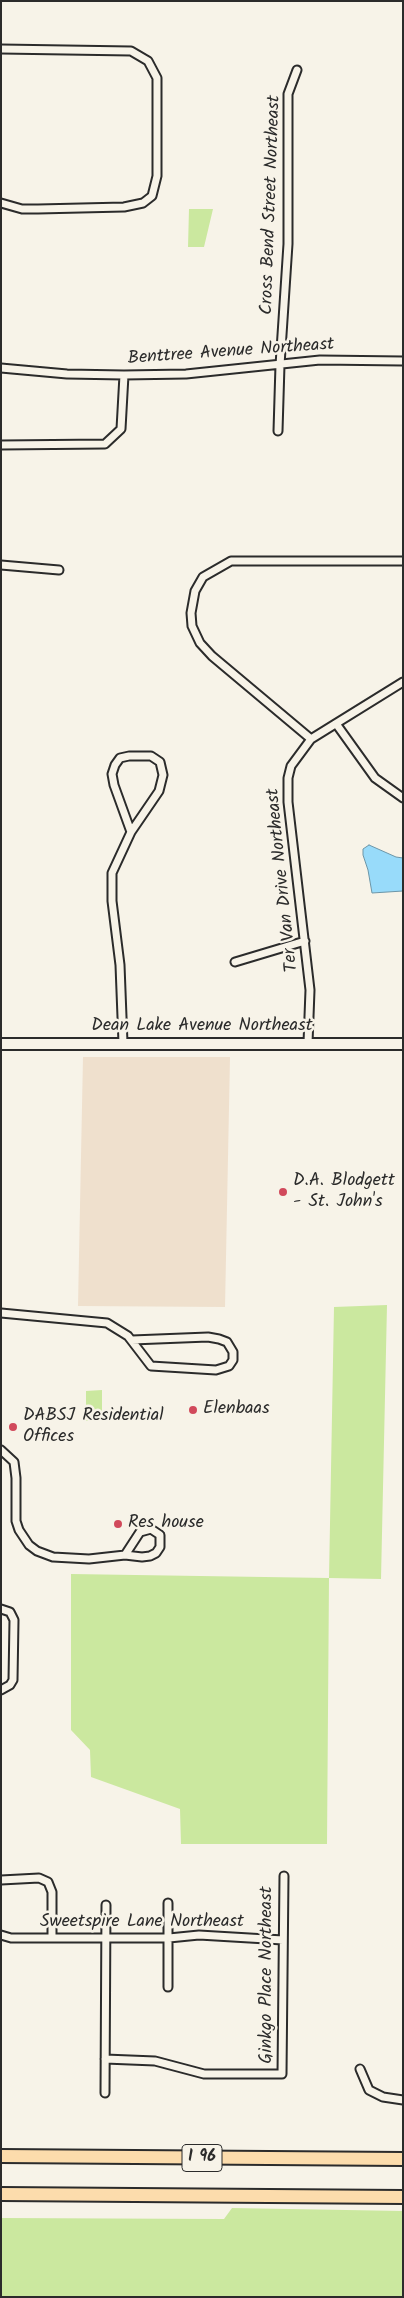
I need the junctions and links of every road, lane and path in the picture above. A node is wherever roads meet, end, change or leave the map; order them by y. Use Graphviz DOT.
graph roads {
  1 [pos="1,50"];
  2 [pos="297,70"];
  3 [pos="1,203"];
  4 [pos="403,360"];
  5 [pos="280,365"];
  6 [pos="1,368"];
  7 [pos="124,375"];
  8 [pos="278,431"];
  9 [pos="1,445"];
  10 [pos="403,561"];
  11 [pos="5,565"];
  12 [pos="59,570"];
  13 [pos="403,682"];
  14 [pos="337,724"];
  15 [pos="311,738"];
  16 [pos="403,798"];
  17 [pos="132,832"];
  18 [pos="305,941"];
  19 [pos="235,962"];
  20 [pos="123,1043"];
  21 [pos="308,1043"];
  22 [pos="1,1044"];
  23 [pos="403,1044"];
  24 [pos="1,1313"];
  25 [pos="132,1340"];
  26 [pos="1,1450"];
  27 [pos="125,1555"];
  28 [pos="1,1609"];
  29 [pos="1,1690"];
  30 [pos="284,1876"];
  31 [pos="1,1880"];
  32 [pos="168,1903"];
  33 [pos="106,1905"];
  34 [pos="1,1935"];
  35 [pos="52,1938"];
  36 [pos="105,1938"];
  37 [pos="169,1938"];
  38 [pos="283,1940"];
  39 [pos="168,1987"];
  40 [pos="105,2059"];
  41 [pos="360,2070"];
  42 [pos="105,2093"];
  43 [pos="403,2100"];
  44 [pos="1,2156"];
  45 [pos="403,2159"];
  46 [pos="1,2194"];
  47 [pos="403,2197"];
  1 -- 3 [label="street"];
  2 -- 5 [label="street, Cross Bend Street Northeast"];
  4 -- 5 [label="street, Benttree Avenue Northeast"];
  5 -- 7 [label="street, Benttree Avenue Northeast"];
  5 -- 8 [label="street, Cross Bend Street Northeast"];
  6 -- 7 [label="street, Benttree Avenue Northeast"];
  7 -- 9 [label="street"];
  10 -- 15 [label="street"];
  11 -- 12 [label="street"];
  13 -- 14 [label="street, Ter Van Drive Northeast"];
  14 -- 15 [label="street, Ter Van Drive Northeast"];
  14 -- 16 [label="street"];
  15 -- 18 [label="street, Ter Van Drive Northeast"];
  17 -- 17 [label="street"];
  17 -- 20 [label="street"];
  18 -- 19 [label="street"];
  18 -- 21 [label="street, Ter Van Drive Northeast"];
  20 -- 21 [label="main road, Dean Lake Avenue Northeast"];
  20 -- 22 [label="main road, Dean Lake Avenue Northeast"];
  21 -- 23 [label="main road, Dean Lake Avenue Northeast"];
  24 -- 25 [label="street"];
  25 -- 25 [label="street"];
  26 -- 27 [label="street"];
  27 -- 27 [label="street"];
  28 -- 29 [label="street"];
  30 -- 38 [label="street, Ginkgo Place Northeast"];
  31 -- 35 [label="street"];
  32 -- 37 [label="street"];
  33 -- 36 [label="street"];
  34 -- 35 [label="street, Sweetspire Lane Northeast"];
  35 -- 36 [label="street, Sweetspire Lane Northeast"];
  36 -- 37 [label="street, Sweetspire Lane Northeast"];
  36 -- 40 [label="street"];
  37 -- 38 [label="street, Sweetspire Lane Northeast"];
  37 -- 39 [label="street"];
  38 -- 40 [label="street, Ginkgo Place Northeast"];
  40 -- 42 [label="street"];
  41 -- 43 [label="street"];
  44 -- 45 [label="highway, I 96"];
  46 -- 47 [label="highway, I 96"];
}
